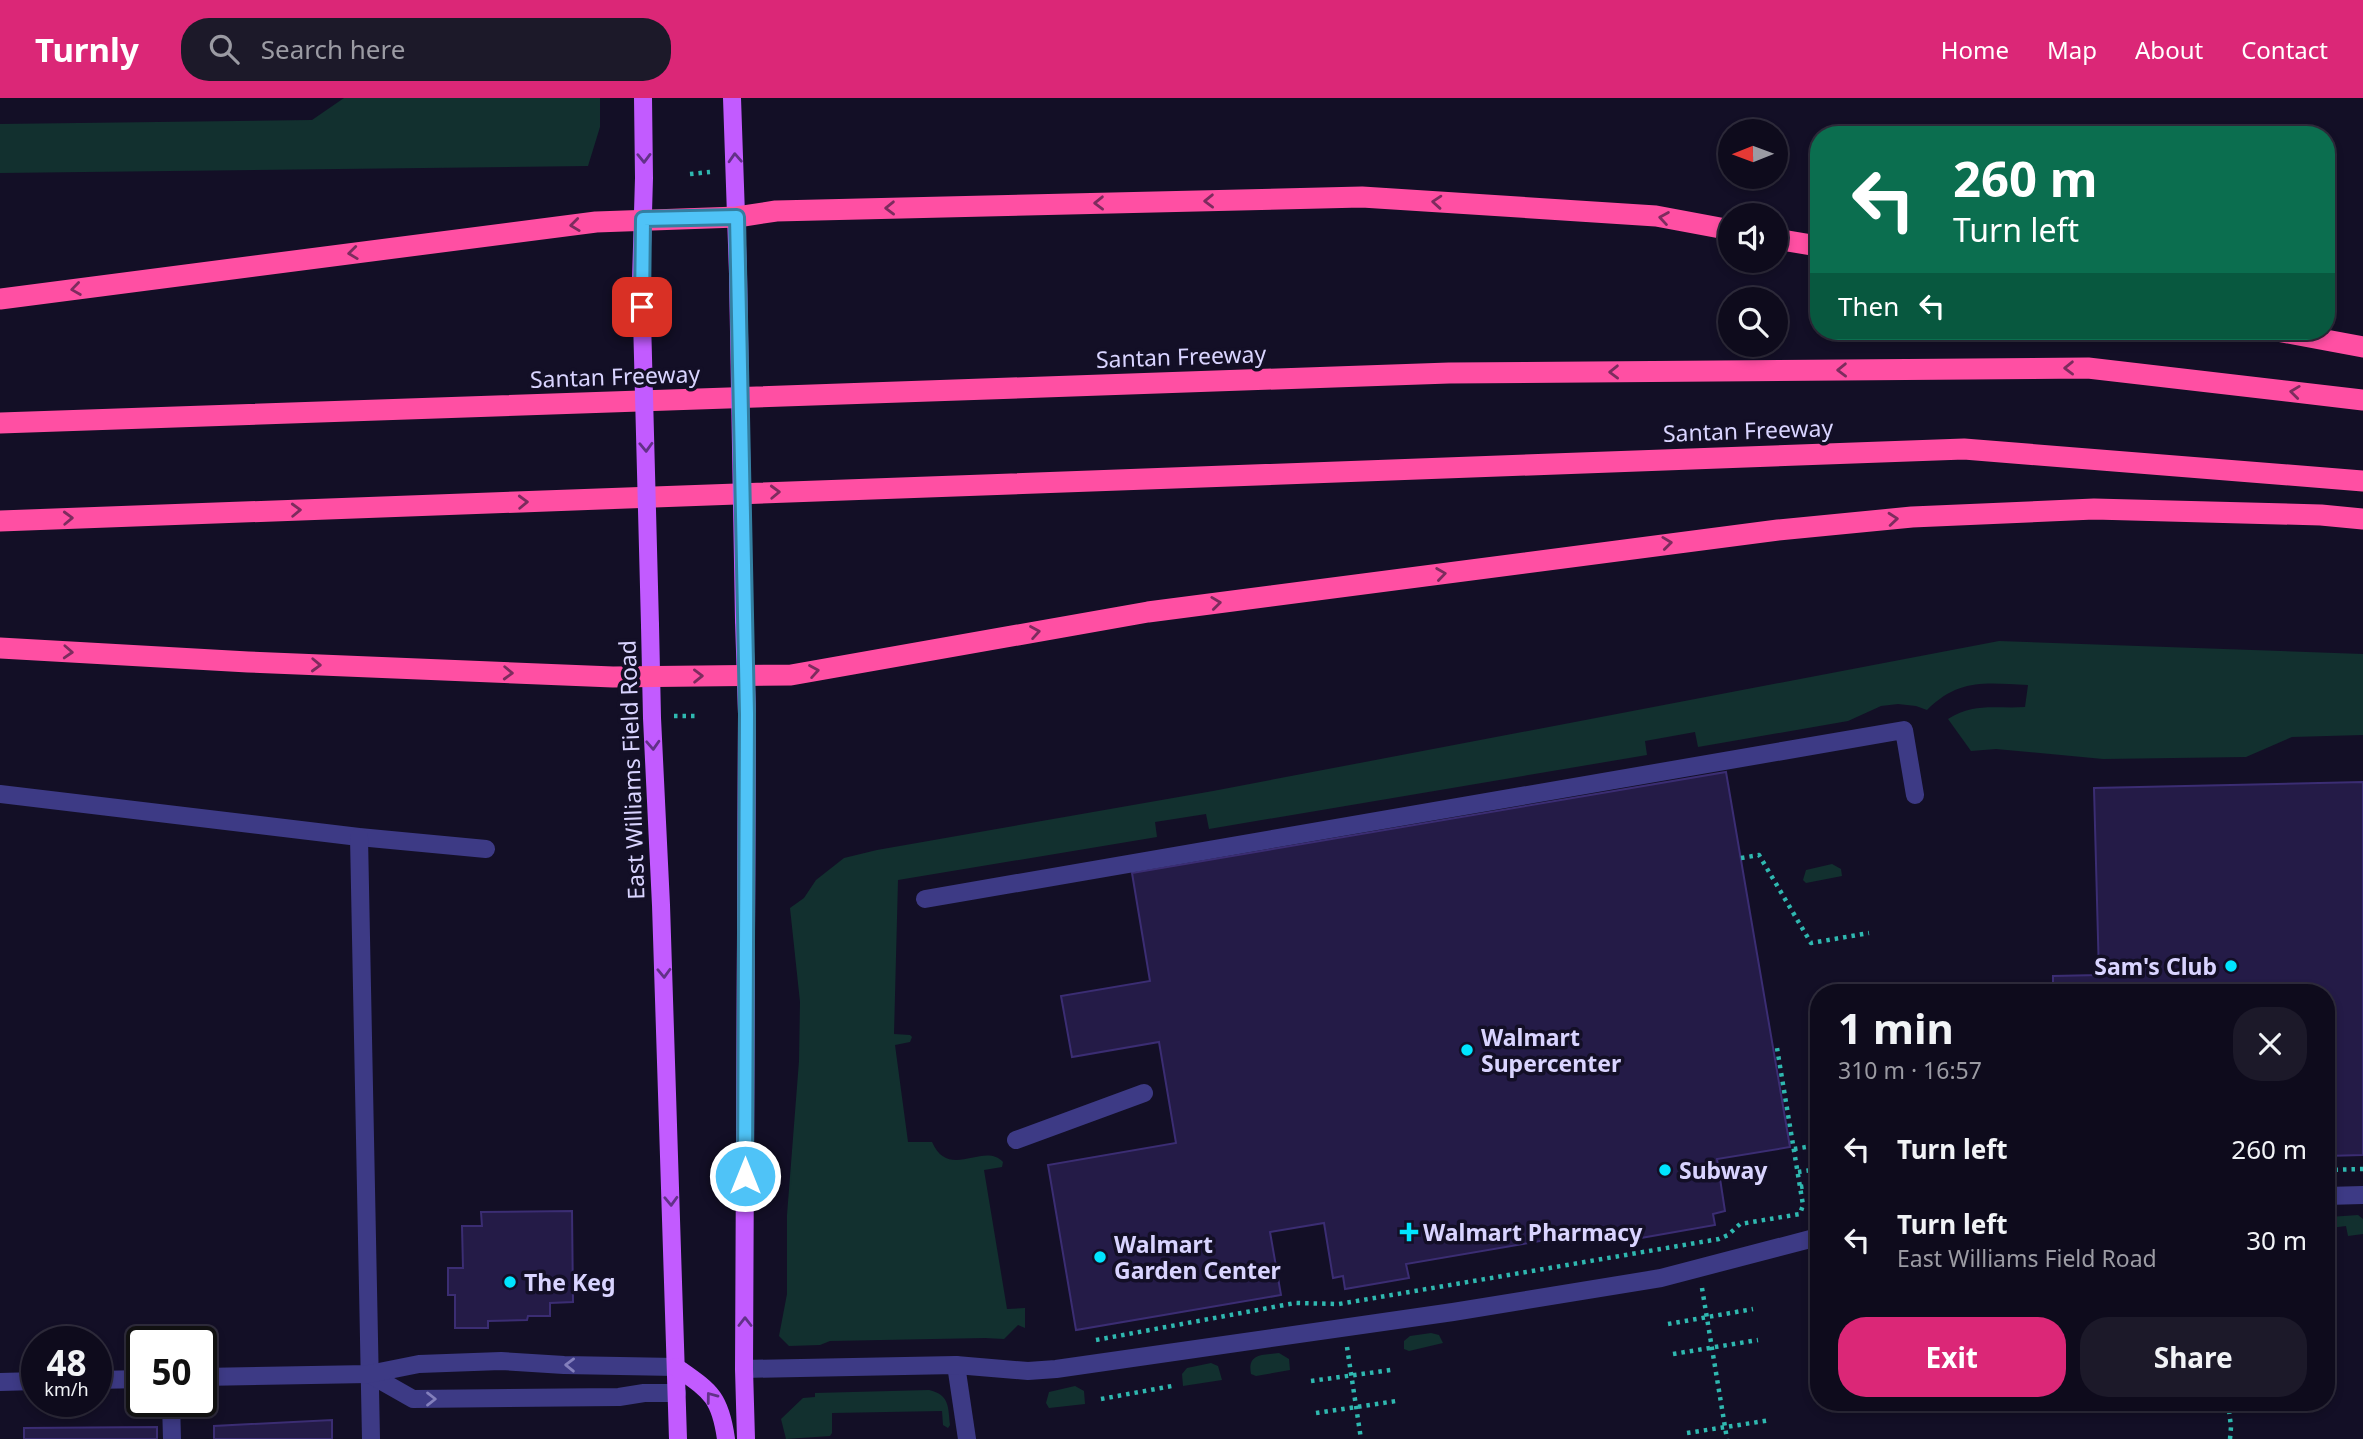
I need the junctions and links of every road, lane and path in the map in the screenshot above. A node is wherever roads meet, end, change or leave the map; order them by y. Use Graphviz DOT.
graph roads {
  1 [pos="643,98"];
  2 [pos="732,98"];
  3 [pos="710,172"];
  4 [pos="690,174"];
  5 [pos="737,217"];
  6 [pos="643,219"];
  7 [pos="1718,228"];
  8 [pos="1788,241"];
  9 [pos="1810,245"];
  10 [pos="0,299"];
  11 [pos="2329,340"];
  12 [pos="2363,346"];
  13 [pos="2363,400"];
  14 [pos="0,423"];
  15 [pos="2363,481"];
  16 [pos="2363,519"];
  17 [pos="0,521"];
  18 [pos="0,648"];
  19 [pos="746,676"];
  20 [pos="650,677"];
  21 [pos="674,716"];
  22 [pos="698,716"];
  23 [pos="0,794"];
  24 [pos="1915,795"];
  25 [pos="359,837"];
  26 [pos="486,849"];
  27 [pos="1741,858"];
  28 [pos="925,899"];
  29 [pos="1869,933"];
  30 [pos="1777,1048"];
  31 [pos="1144,1093"];
  32 [pos="1016,1140"];
  33 [pos="1810,1146"];
  34 [pos="1794,1149"];
  35 [pos="2363,1169"];
  36 [pos="1810,1170"];
  37 [pos="2335,1170"];
  38 [pos="1798,1172"];
  39 [pos="1810,1185"];
  40 [pos="1800,1187"];
  41 [pos="2363,1195"];
  42 [pos="2335,1196"];
  43 [pos="1810,1239"];
  44 [pos="1702,1289"];
  45 [pos="1339,1304"];
  46 [pos="1753,1309"];
  47 [pos="1707,1317"];
  48 [pos="1668,1324"];
  49 [pos="1344,1328"];
  50 [pos="1091,1340"];
  51 [pos="1758,1340"];
  52 [pos="1712,1348"];
  53 [pos="1674,1354"];
  54 [pos="956,1365"];
  55 [pos="676,1367"];
  56 [pos="744,1369"];
  57 [pos="1391,1370"];
  58 [pos="369,1374"];
  59 [pos="1351,1375"];
  60 [pos="217,1377"];
  61 [pos="21,1381"];
  62 [pos="1311,1381"];
  63 [pos="0,1382"];
  64 [pos="1172,1387"];
  65 [pos="677,1393"];
  66 [pos="1101,1399"];
  67 [pos="1396,1401"];
  68 [pos="1356,1407"];
  69 [pos="2229,1411"];
  70 [pos="1316,1413"];
  71 [pos="172,1417"];
  72 [pos="1771,1420"];
  73 [pos="1725,1427"];
  74 [pos="1687,1433"];
  75 [pos="172,1439"];
  76 [pos="371,1439"];
  77 [pos="678,1439"];
  78 [pos="726,1439"];
  79 [pos="746,1439"];
  80 [pos="967,1439"];
  81 [pos="1361,1439"];
  82 [pos="1727,1439"];
  83 [pos="2230,1439"];
  1 -- 6 [label="main road, East Williams Field Road, one-way"];
  5 -- 2 [label="main road, one-way"];
  3 -- 4 [label="path"];
  5 -- 6 [label="highway"];
  7 -- 5 [label="highway, one-way"];
  5 -- 19 [label="main road, bridge"];
  6 -- 10 [label="highway, one-way"];
  6 -- 20 [label="main road, East Williams Field Road, one-way, bridge"];
  8 -- 9 [label="highway"];
  11 -- 12 [label="highway"];
  13 -- 14 [label="highway, Santan Freeway, one-way"];
  17 -- 15 [label="highway, Santan Freeway, one-way"];
  19 -- 16 [label="highway, one-way"];
  18 -- 20 [label="highway, one-way"];
  20 -- 19 [label="highway, one-way"];
  56 -- 19 [label="main road, one-way"];
  20 -- 55 [label="main road, East Williams Field Road, one-way"];
  21 -- 22 [label="path"];
  23 -- 25 [label="lane"];
  24 -- 28 [label="lane"];
  25 -- 26 [label="lane"];
  25 -- 58 [label="lane"];
  27 -- 29 [label="path"];
  30 -- 34 [label="path"];
  31 -- 32 [label="lane"];
  33 -- 34 [label="path"];
  34 -- 38 [label="path"];
  35 -- 37 [label="path"];
  36 -- 38 [label="path"];
  38 -- 40 [label="path"];
  39 -- 40 [label="path"];
  40 -- 45 [label="path"];
  41 -- 42 [label="lane"];
  43 -- 49 [label="lane"];
  44 -- 47 [label="path"];
  45 -- 49 [label="path"];
  45 -- 50 [label="path"];
  46 -- 47 [label="path"];
  47 -- 48 [label="path"];
  47 -- 52 [label="path"];
  49 -- 54 [label="lane"];
  49 -- 59 [label="path"];
  51 -- 52 [label="path"];
  52 -- 53 [label="path"];
  52 -- 73 [label="path"];
  54 -- 56 [label="lane"];
  54 -- 80 [label="lane"];
  55 -- 58 [label="lane, one-way"];
  55 -- 65 [label="main road, East Williams Field Road"];
  78 -- 55 [label="main road, one-way"];
  56 -- 79 [label="main road"];
  57 -- 59 [label="path"];
  58 -- 60 [label="lane"];
  58 -- 65 [label="lane, one-way"];
  58 -- 76 [label="lane"];
  59 -- 62 [label="path"];
  59 -- 68 [label="path"];
  61 -- 63 [label="lane"];
  64 -- 66 [label="path"];
  65 -- 77 [label="main road, East Williams Field Road"];
  67 -- 68 [label="path"];
  68 -- 70 [label="path"];
  68 -- 81 [label="path"];
  69 -- 83 [label="path"];
  71 -- 75 [label="lane"];
  72 -- 73 [label="path"];
  73 -- 74 [label="path"];
  73 -- 82 [label="path"];
}
